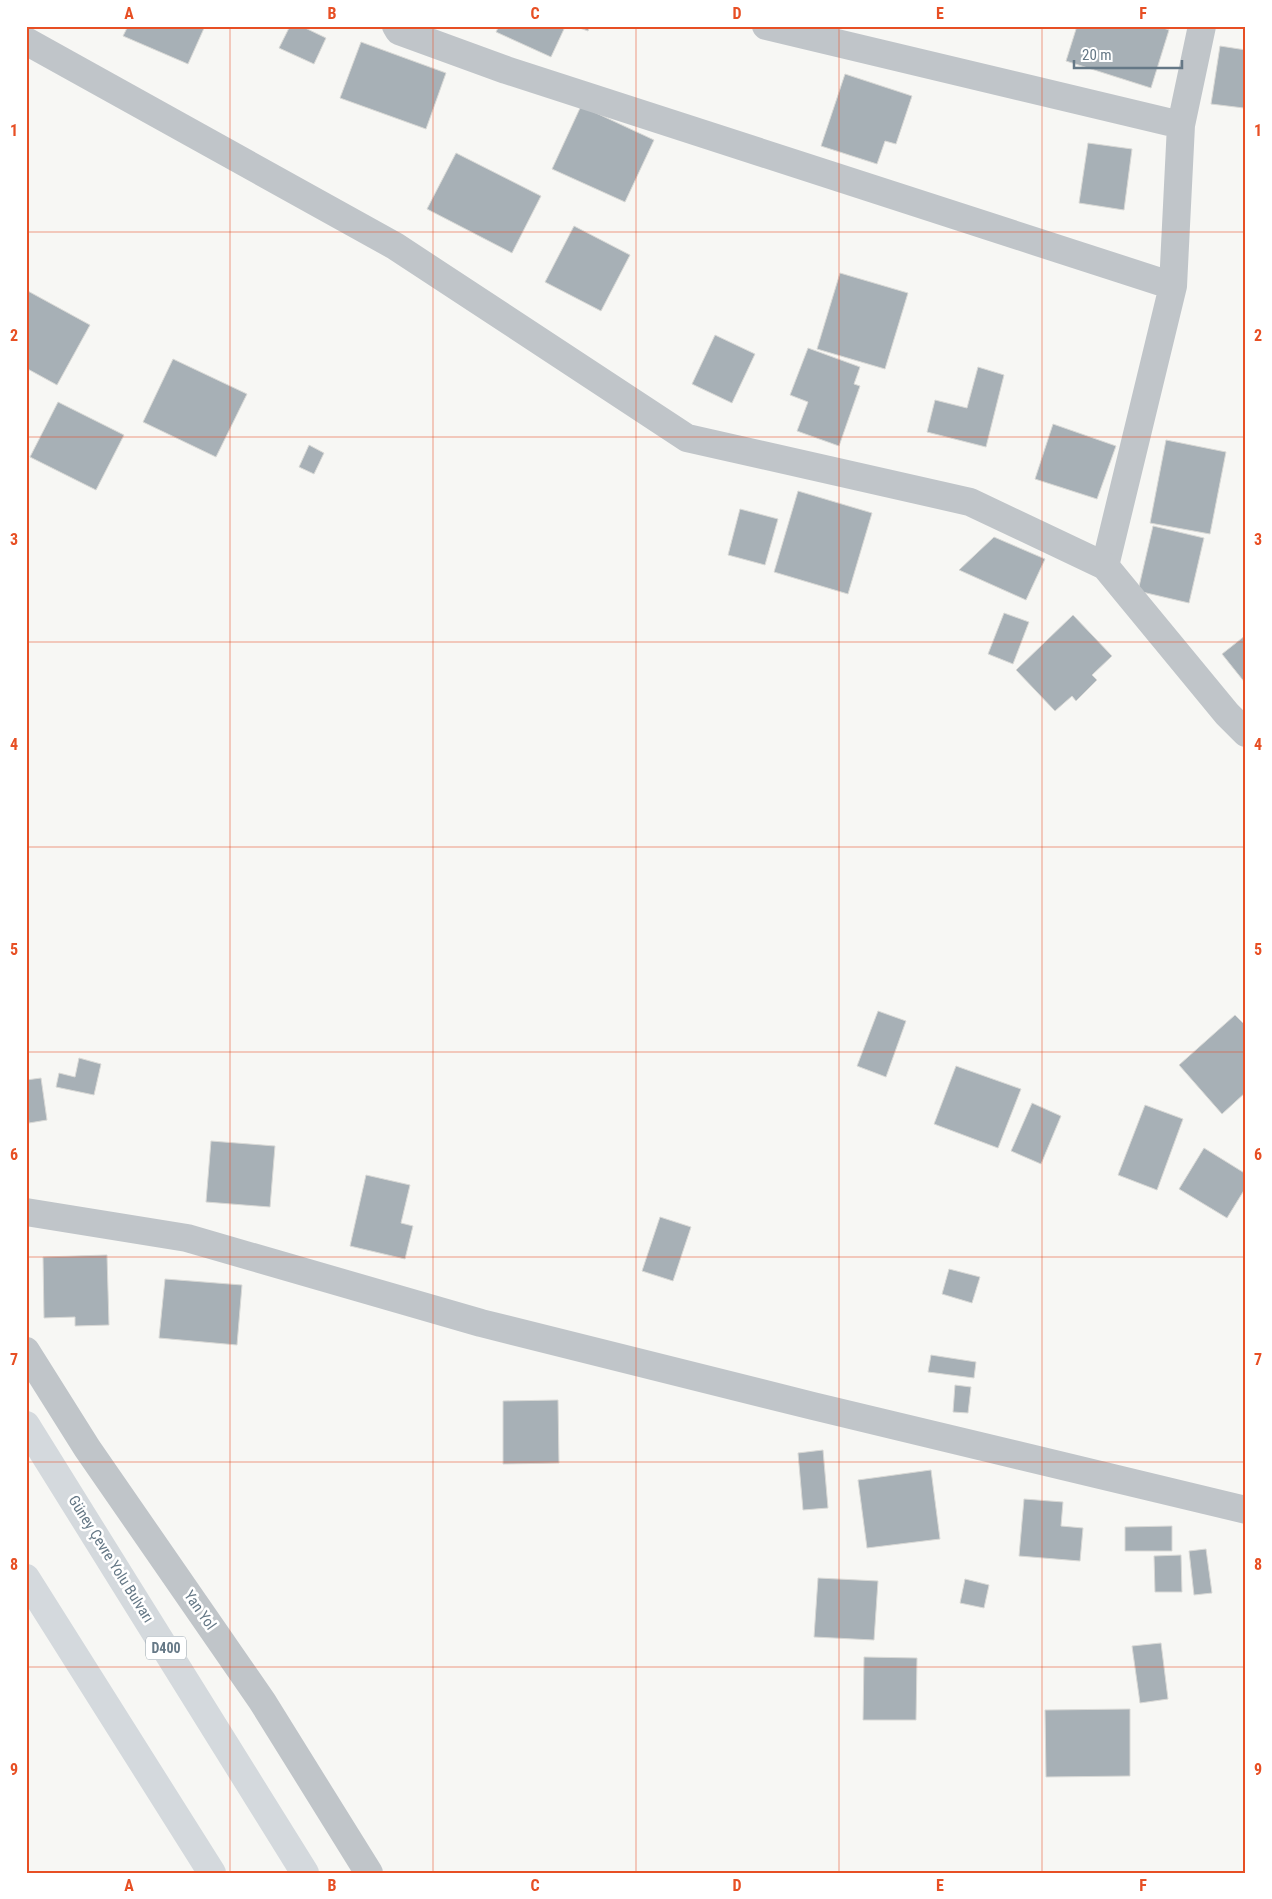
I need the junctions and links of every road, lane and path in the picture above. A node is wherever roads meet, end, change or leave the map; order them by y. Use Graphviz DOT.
graph roads {
  1 [pos="396,26"];
  2 [pos="766,26"];
  3 [pos="1202,26"];
  4 [pos="844,35"];
  5 [pos="26,41"];
  6 [pos="1181,125"];
  7 [pos="1173,286"];
  8 [pos="1105,566"];
  9 [pos="1246,733"];
  10 [pos="26,1212"];
  11 [pos="26,1351"];
  12 [pos="26,1425"];
  13 [pos="1246,1510"];
  14 [pos="26,1578"];
  15 [pos="212,1873"];
  16 [pos="305,1873"];
  17 [pos="369,1873"];
  1 -- 7 [label="street"];
  2 -- 4 [label="street"];
  3 -- 6 [label="street"];
  4 -- 6 [label="street"];
  5 -- 8 [label="street"];
  6 -- 7 [label="street"];
  7 -- 8 [label="street"];
  8 -- 9 [label="street"];
  10 -- 13 [label="street"];
  11 -- 17 [label="street, Yan Yol"];
  12 -- 16 [label="highway, Güney Çevre Yolu Bulvarı / D400"];
  14 -- 15 [label="highway"];
}
